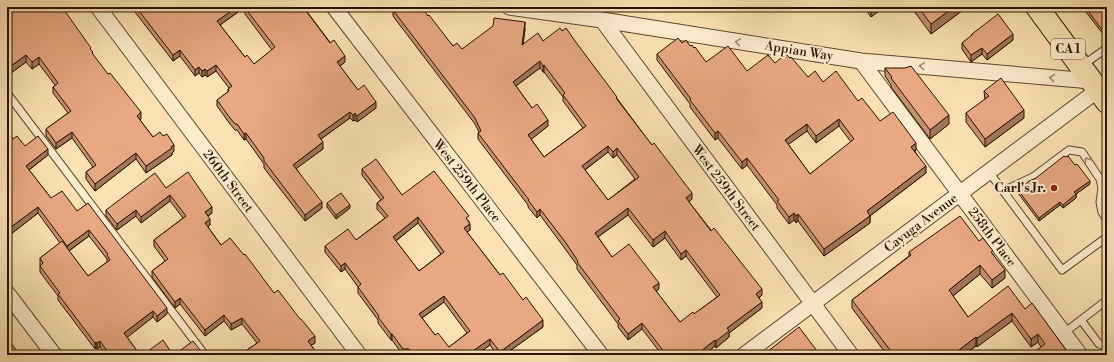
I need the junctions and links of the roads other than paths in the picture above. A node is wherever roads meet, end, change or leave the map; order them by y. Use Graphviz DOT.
graph roads {
  1 [pos="98,7"];
  2 [pos="334,7"];
  3 [pos="509,7"];
  4 [pos="1037,7"];
  5 [pos="602,20"];
  6 [pos="1107,48"];
  7 [pos="861,61"];
  8 [pos="1094,85"];
  9 [pos="7,93"];
  10 [pos="989,172"];
  11 [pos="1003,191"];
  12 [pos="960,193"];
  13 [pos="1107,220"];
  14 [pos="1107,237"];
  15 [pos="7,293"];
  16 [pos="1107,300"];
  17 [pos="813,304"];
  18 [pos="1081,320"];
  19 [pos="1064,333"];
  20 [pos="1107,346"];
  21 [pos="54,355"];
  22 [pos="205,355"];
  23 [pos="359,355"];
  24 [pos="601,355"];
  25 [pos="744,355"];
  26 [pos="851,355"];
  27 [pos="1080,355"];
  1 -- 23 [label="street, 260th Street"];
  2 -- 24 [label="street, West 259th Place"];
  3 -- 5 [label="street, Appian Way"];
  4 -- 8 [label="highway, CA 1"];
  7 -- 5 [label="street, Appian Way, one-way"];
  5 -- 17 [label="street, West 259th Street"];
  6 -- 8 [label="lane"];
  8 -- 7 [label="street, Appian Way, one-way"];
  7 -- 12 [label="street, 258th Place"];
  8 -- 10 [label="street, Cayuga Avenue"];
  9 -- 22 [label="lane"];
  10 -- 11 [label="lane"];
  10 -- 12 [label="street, Cayuga Avenue"];
  13 -- 11 [label="lane, one-way"];
  11 -- 14 [label="lane"];
  12 -- 17 [label="street, Cayuga Avenue"];
  12 -- 19 [label="street, 258th Place"];
  15 -- 21 [label="street"];
  16 -- 18 [label="lane"];
  17 -- 25 [label="street, Cayuga Avenue"];
  17 -- 26 [label="street, West 259th Street"];
  18 -- 19 [label="lane"];
  18 -- 20 [label="lane"];
  19 -- 27 [label="street, 258th Place"];
}
